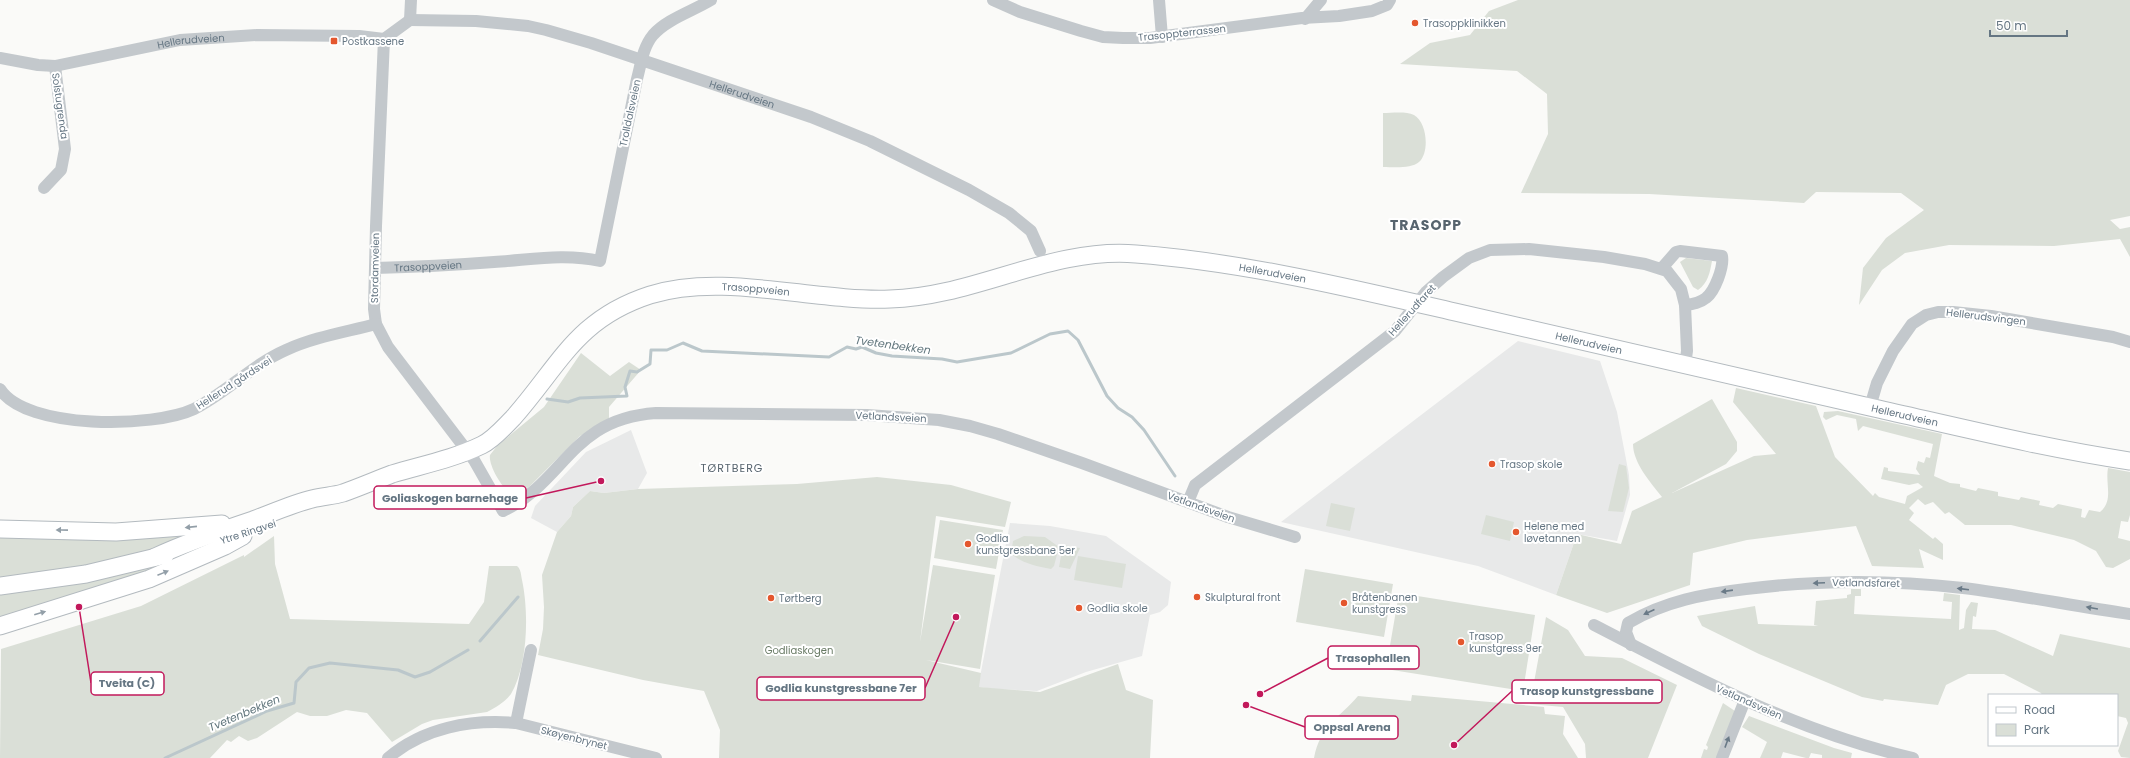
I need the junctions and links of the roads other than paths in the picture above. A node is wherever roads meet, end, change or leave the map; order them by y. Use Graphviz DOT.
graph roads {
  1 [pos="411,0"];
  2 [pos="711,0"];
  3 [pos="993,0"];
  4 [pos="1159,0"];
  5 [pos="1321,0"];
  6 [pos="1390,0"];
  7 [pos="1305,19"];
  8 [pos="410,20"];
  9 [pos="1162,37"];
  10 [pos="384,39"];
  11 [pos="0,58"];
  12 [pos="642,60"];
  13 [pos="55,66"];
  14 [pos="44,188"];
  15 [pos="1043,257"];
  16 [pos="600,261"];
  17 [pos="376,268"];
  18 [pos="1662,268"];
  19 [pos="1417,303"];
  20 [pos="1685,305"];
  21 [pos="376,324"];
  22 [pos="2130,342"];
  23 [pos="1685,365"];
  24 [pos="0,389"];
  25 [pos="1870,407"];
  26 [pos="463,447"];
  27 [pos="2130,460"];
  28 [pos="1188,502"];
  29 [pos="502,511"];
  30 [pos="0,529"];
  31 [pos="244,529"];
  32 [pos="1295,537"];
  33 [pos="0,586"];
  34 [pos="2130,614"];
  35 [pos="1594,625"];
  36 [pos="1,627"];
  37 [pos="1631,645"];
  38 [pos="531,650"];
  39 [pos="1745,700"];
  40 [pos="516,723"];
  41 [pos="388,758"];
  42 [pos="656,758"];
  43 [pos="1722,758"];
  44 [pos="1913,758"];
  1 -- 8 [label="street"];
  2 -- 12 [label="street, Trolldalsveien"];
  3 -- 9 [label="street, Trasoppterrassen"];
  4 -- 9 [label="street"];
  5 -- 7 [label="street"];
  6 -- 7 [label="street, Trasoppterrassen"];
  7 -- 9 [label="street, Trasoppterrassen"];
  8 -- 10 [label="street"];
  8 -- 12 [label="street, Hellerudveien"];
  10 -- 13 [label="street, Hellerudveien"];
  10 -- 17 [label="street, Stordamveien"];
  11 -- 13 [label="street, Hellerudveien"];
  12 -- 15 [label="street, Hellerudveien"];
  12 -- 16 [label="street, Trolldalsveien"];
  13 -- 14 [label="street, Solstugrenda"];
  15 -- 19 [label="main road, Hellerudveien"];
  15 -- 26 [label="main road, Trasoppveien"];
  16 -- 17 [label="street, Trasoppveien"];
  17 -- 21 [label="street, Stordamveien"];
  18 -- 19 [label="street, Hellerudfaret"];
  18 -- 20 [label="street"];
  18 -- 20 [label="street"];
  19 -- 23 [label="main road, Hellerudveien"];
  19 -- 28 [label="street, Hellerudfaret"];
  20 -- 23 [label="street"];
  21 -- 24 [label="street, Hellerud gårdsvei"];
  21 -- 26 [label="street, Stordamveien"];
  22 -- 25 [label="street, Hellerudsvingen"];
  23 -- 25 [label="main road, Hellerudveien"];
  25 -- 27 [label="main road, Hellerudveien"];
  26 -- 29 [label="street, Stordamveien"];
  26 -- 31 [label="main road, Ytre Ringvei"];
  28 -- 29 [label="street, Vetlandsveien"];
  28 -- 32 [label="street, Vetlandsveien"];
  31 -- 30 [label="main road, one-way"];
  31 -- 33 [label="main road, Ytre Ringvei"];
  36 -- 31 [label="main road, one-way"];
  34 -- 37 [label="street, Vetlandsfaret, one-way"];
  35 -- 37 [label="street, Vetlandsveien"];
  37 -- 39 [label="street, Vetlandsveien"];
  38 -- 40 [label="street"];
  43 -- 39 [label="street, one-way"];
  39 -- 44 [label="street, Vetlandsveien"];
  40 -- 41 [label="street"];
  40 -- 42 [label="street, Skøyenbrynet"];
}
